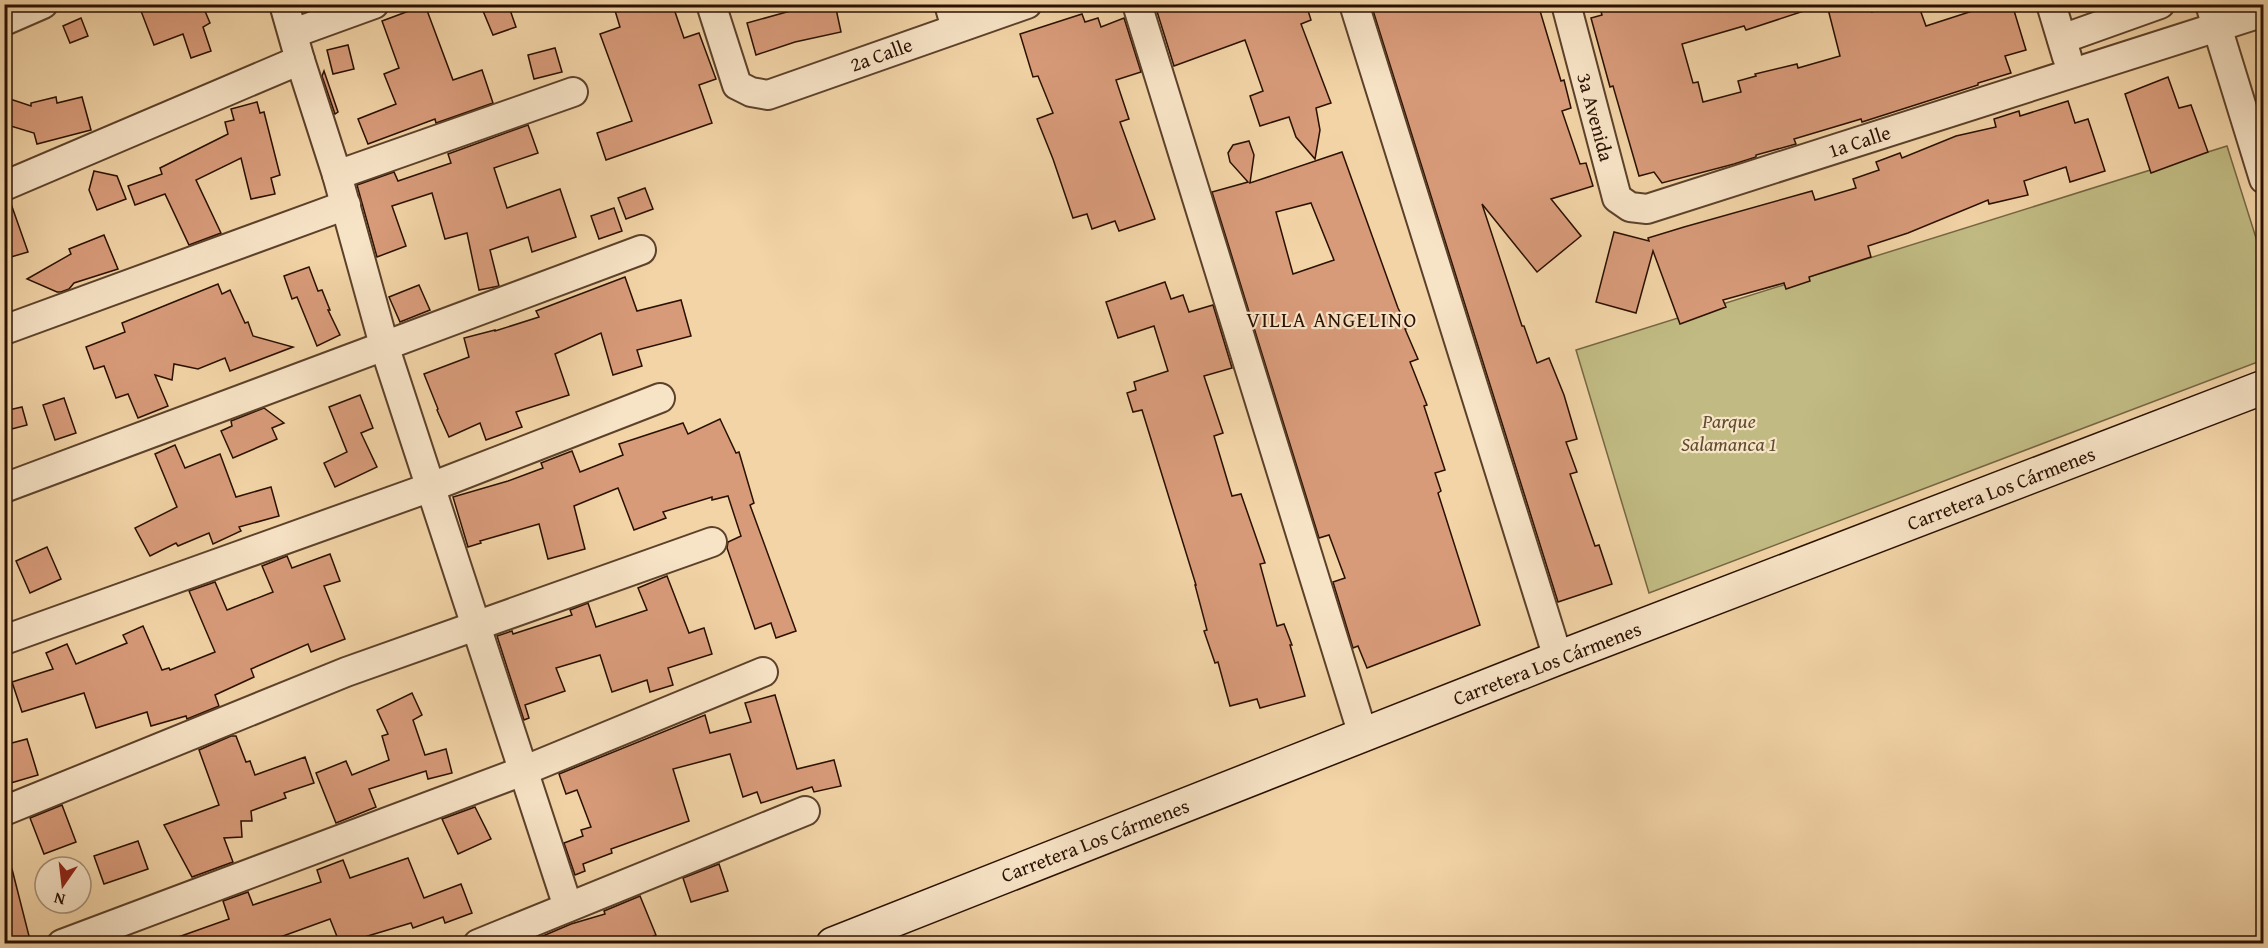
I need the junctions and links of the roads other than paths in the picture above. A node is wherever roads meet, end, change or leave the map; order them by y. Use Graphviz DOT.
graph roads {
  1 [pos="43,4"];
  2 [pos="284,4"];
  3 [pos="374,4"];
  4 [pos="711,4"];
  5 [pos="1027,4"];
  6 [pos="1137,4"];
  7 [pos="1354,4"];
  8 [pos="1566,4"];
  9 [pos="2051,4"];
  10 [pos="2160,4"];
  11 [pos="952,16"];
  12 [pos="2213,16"];
  13 [pos="2259,17"];
  14 [pos="4,21"];
  15 [pos="294,33"];
  16 [pos="2062,39"];
  17 [pos="300,60"];
  18 [pos="2071,74"];
  19 [pos="573,92"];
  20 [pos="337,175"];
  21 [pos="2264,179"];
  22 [pos="4,186"];
  23 [pos="346,205"];
  24 [pos="1647,209"];
  25 [pos="641,250"];
  26 [pos="4,330"];
  27 [pos="384,345"];
  28 [pos="2264,387"];
  29 [pos="660,398"];
  30 [pos="431,487"];
  31 [pos="4,488"];
  32 [pos="712,542"];
  33 [pos="476,626"];
  34 [pos="4,640"];
  35 [pos="1558,658"];
  36 [pos="763,672"];
  37 [pos="1363,735"];
  38 [pos="523,771"];
  39 [pos="4,811"];
  40 [pos="805,811"];
  41 [pos="568,907"];
  42 [pos="62,944"];
  43 [pos="478,944"];
  44 [pos="833,944"];
  1 -- 14 [label="street"];
  2 -- 15 [label="street"];
  3 -- 15 [label="street"];
  4 -- 11 [label="street, 2a Calle"];
  5 -- 11 [label="street, 2a Calle"];
  6 -- 37 [label="street"];
  7 -- 35 [label="street"];
  8 -- 24 [label="street, 3a Avenida"];
  9 -- 16 [label="street"];
  10 -- 16 [label="street"];
  12 -- 13 [label="street"];
  12 -- 18 [label="street, 1a Calle"];
  12 -- 21 [label="street"];
  15 -- 17 [label="street"];
  16 -- 18 [label="street"];
  17 -- 20 [label="street"];
  17 -- 22 [label="street"];
  18 -- 24 [label="street, 1a Calle"];
  19 -- 20 [label="street"];
  20 -- 23 [label="street"];
  23 -- 26 [label="street"];
  23 -- 27 [label="street"];
  25 -- 27 [label="street"];
  27 -- 30 [label="street"];
  27 -- 31 [label="street"];
  28 -- 35 [label="main road, Carretera Los Cármenes"];
  29 -- 30 [label="street"];
  30 -- 33 [label="street"];
  30 -- 34 [label="street"];
  32 -- 33 [label="street"];
  33 -- 38 [label="street"];
  33 -- 39 [label="street"];
  35 -- 37 [label="main road, Carretera Los Cármenes"];
  36 -- 38 [label="street"];
  37 -- 44 [label="main road, Carretera Los Cármenes"];
  38 -- 41 [label="street"];
  38 -- 42 [label="street"];
  40 -- 41 [label="street"];
  41 -- 43 [label="street"];
}
